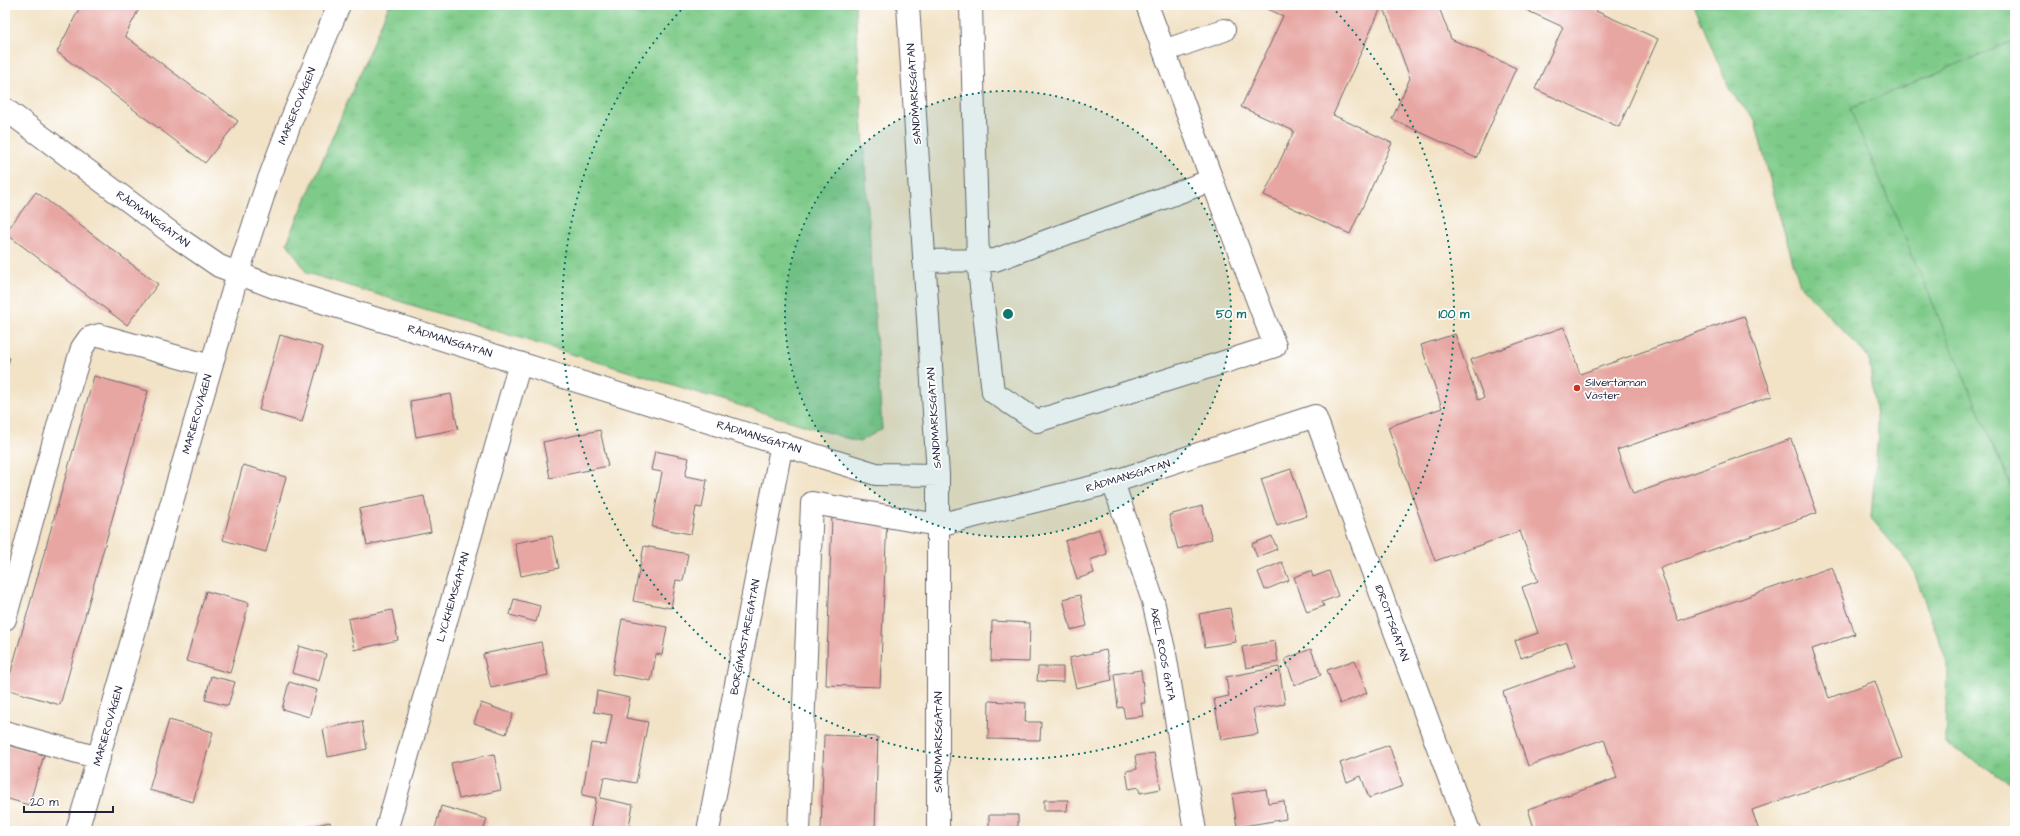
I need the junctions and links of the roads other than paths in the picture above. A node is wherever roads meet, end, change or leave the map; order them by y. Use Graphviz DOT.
graph roads {
  1 [pos="339,5"];
  2 [pos="908,5"];
  3 [pos="973,5"];
  4 [pos="1147,5"];
  5 [pos="1224,30"];
  6 [pos="1164,51"];
  7 [pos="5,109"];
  8 [pos="1212,180"];
  9 [pos="978,260"];
  10 [pos="924,261"];
  11 [pos="238,273"];
  12 [pos="520,363"];
  13 [pos="211,366"];
  14 [pos="1315,416"];
  15 [pos="782,444"];
  16 [pos="938,475"];
  17 [pos="1113,482"];
  18 [pos="938,525"];
  19 [pos="5,619"];
  20 [pos="5,732"];
  21 [pos="99,758"];
  22 [pos="78,831"];
  23 [pos="386,831"];
  24 [pos="708,831"];
  25 [pos="799,831"];
  26 [pos="938,831"];
  27 [pos="1195,831"];
  28 [pos="1469,831"];
  1 -- 11 [label="street, MARIEROVÄGEN"];
  2 -- 10 [label="street, SANDMARKSGATAN"];
  3 -- 9 [label="street"];
  4 -- 6 [label="street"];
  5 -- 6 [label="street"];
  6 -- 8 [label="street"];
  7 -- 11 [label="street, RÅDMANSGATAN"];
  8 -- 9 [label="street"];
  8 -- 9 [label="street"];
  9 -- 10 [label="street"];
  10 -- 16 [label="street, SANDMARKSGATAN"];
  11 -- 12 [label="street, RÅDMANSGATAN"];
  11 -- 13 [label="street, MARIEROVÄGEN"];
  12 -- 15 [label="street, RÅDMANSGATAN"];
  12 -- 23 [label="street, LYCKHEMSGATAN"];
  13 -- 19 [label="street"];
  13 -- 21 [label="street, MARIEROVÄGEN"];
  14 -- 17 [label="street, RÅDMANSGATAN"];
  14 -- 28 [label="street, IDROTTSGATAN"];
  15 -- 16 [label="street, RÅDMANSGATAN"];
  15 -- 24 [label="street, BORGMÄSTAREGATAN"];
  16 -- 18 [label="street, SANDMARKSGATAN"];
  17 -- 18 [label="street, RÅDMANSGATAN"];
  17 -- 27 [label="street, AXEL ROOS GATA"];
  18 -- 25 [label="street"];
  18 -- 26 [label="street, SANDMARKSGATAN"];
  20 -- 21 [label="street"];
  21 -- 22 [label="street, MARIEROVÄGEN"];
}
